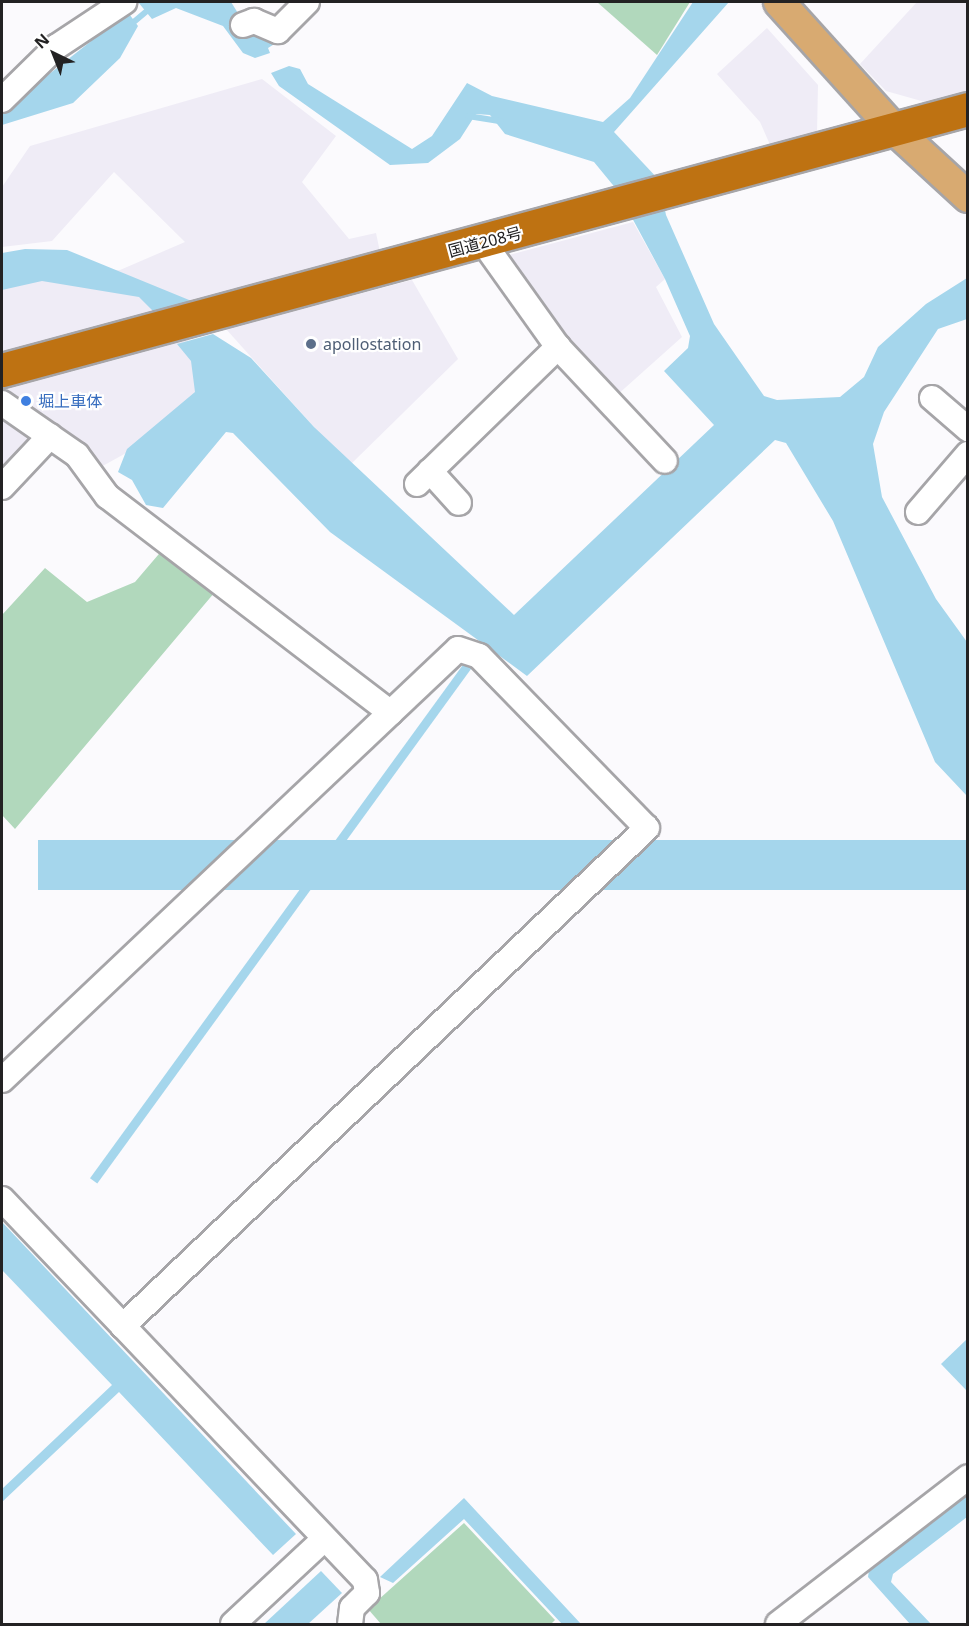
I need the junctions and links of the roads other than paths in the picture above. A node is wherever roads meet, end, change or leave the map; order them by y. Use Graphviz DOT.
graph roads {
  1 [pos="124,2"];
  2 [pos="307,2"];
  3 [pos="779,2"];
  4 [pos="243,25"];
  5 [pos="2,100"];
  6 [pos="968,109"];
  7 [pos="892,128"];
  8 [pos="968,197"];
  9 [pos="483,243"];
  10 [pos="558,347"];
  11 [pos="2,370"];
  12 [pos="932,398"];
  13 [pos="2,403"];
  14 [pos="968,429"];
  15 [pos="50,436"];
  16 [pos="968,454"];
  17 [pos="665,460"];
  18 [pos="2,487"];
  19 [pos="459,503"];
  20 [pos="918,512"];
  21 [pos="391,713"];
  22 [pos="2,1080"];
  23 [pos="2,1199"];
  24 [pos="123,1326"];
  25 [pos="968,1478"];
  26 [pos="324,1539"];
  27 [pos="233,1624"];
  28 [pos="350,1624"];
  29 [pos="778,1624"];
  1 -- 5 [label="street"];
  2 -- 4 [label="street"];
  3 -- 7 [label="main road"];
  6 -- 7 [label="highway, 国道208号"];
  7 -- 8 [label="main road"];
  7 -- 9 [label="highway, 国道208号"];
  9 -- 10 [label="street"];
  9 -- 11 [label="highway, 国道208号"];
  10 -- 17 [label="street"];
  10 -- 19 [label="street"];
  12 -- 14 [label="street"];
  13 -- 15 [label="street"];
  15 -- 18 [label="street"];
  15 -- 21 [label="street"];
  16 -- 20 [label="street"];
  21 -- 22 [label="street"];
  21 -- 24 [label="street"];
  23 -- 24 [label="street"];
  24 -- 26 [label="street"];
  25 -- 29 [label="street"];
  26 -- 27 [label="street"];
  26 -- 28 [label="street"];
}
